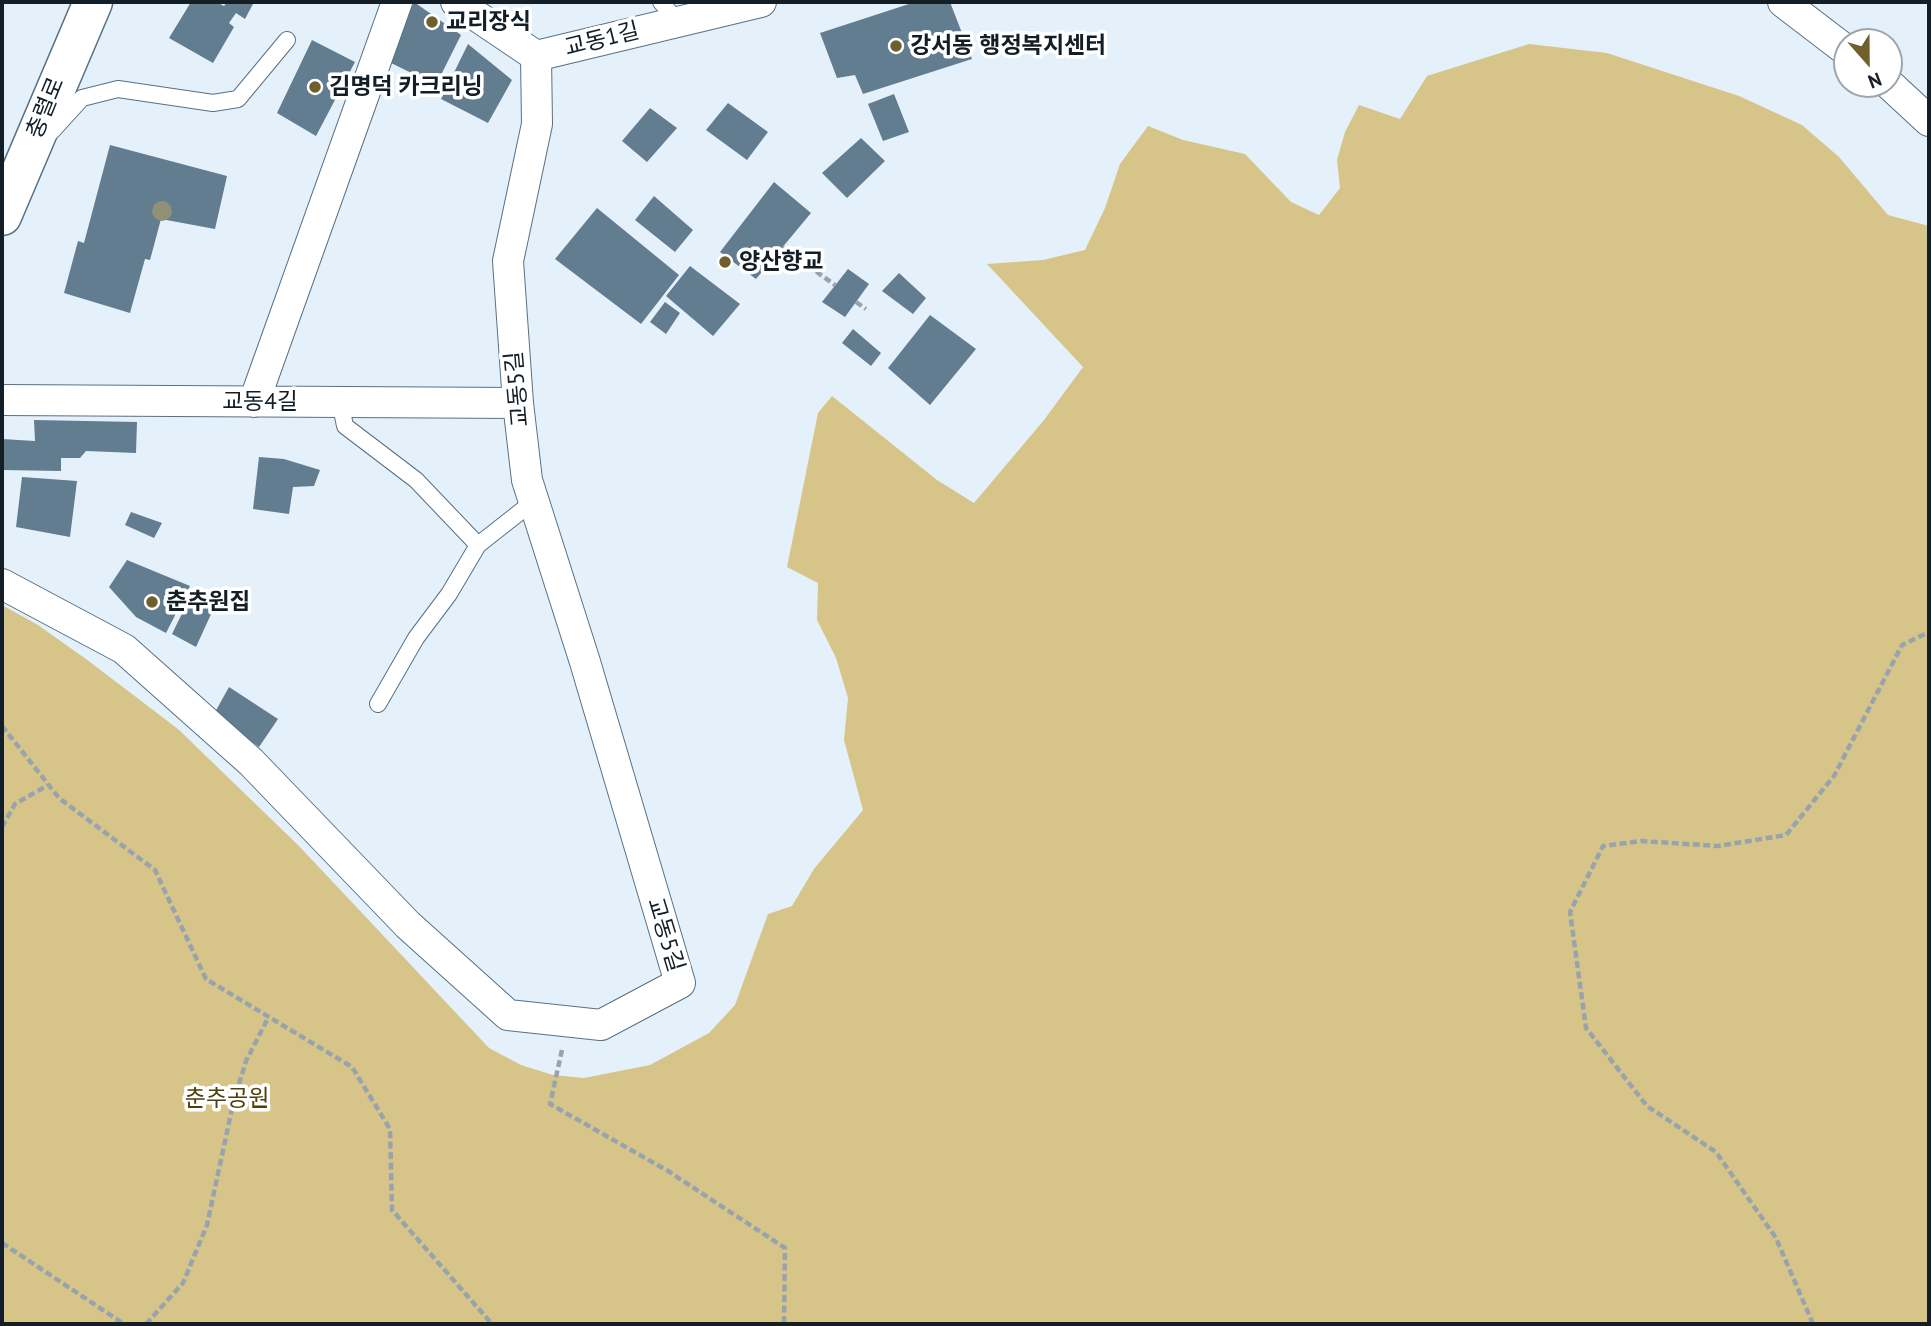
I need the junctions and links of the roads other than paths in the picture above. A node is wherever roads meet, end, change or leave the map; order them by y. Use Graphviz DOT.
graph roads {
  1 [pos="93,2"];
  2 [pos="397,2"];
  3 [pos="456,2"];
  4 [pos="761,2"];
  5 [pos="1783,2"];
  6 [pos="670,12"];
  7 [pos="287,40"];
  8 [pos="1833,40"];
  9 [pos="536,56"];
  10 [pos="1903,96"];
  11 [pos="1929,121"];
  12 [pos="24,161"];
  13 [pos="2,216"];
  14 [pos="2,400"];
  15 [pos="340,401"];
  16 [pos="254,402"];
  17 [pos="517,403"];
  18 [pos="534,502"];
  19 [pos="478,545"];
  20 [pos="2,584"];
  21 [pos="378,704"];
  1 -- 12 [label="main road, 충렬로"];
  2 -- 16 [label="street"];
  3 -- 9 [label="street, 교동1길"];
  4 -- 6 [label="street, 교동1길"];
  5 -- 8 [label="street"];
  6 -- 9 [label="street, 교동1길"];
  7 -- 12 [label="lane"];
  9 -- 17 [label="street, 교동5길"];
  10 -- 11 [label="street"];
  12 -- 13 [label="main road, 충렬로"];
  14 -- 16 [label="street, 교동4길"];
  15 -- 16 [label="street, 교동4길"];
  15 -- 17 [label="street, 교동4길"];
  15 -- 19 [label="lane"];
  17 -- 18 [label="street, 교동5길"];
  18 -- 19 [label="lane"];
  18 -- 20 [label="street, 교동5길"];
  19 -- 21 [label="lane"];
}
